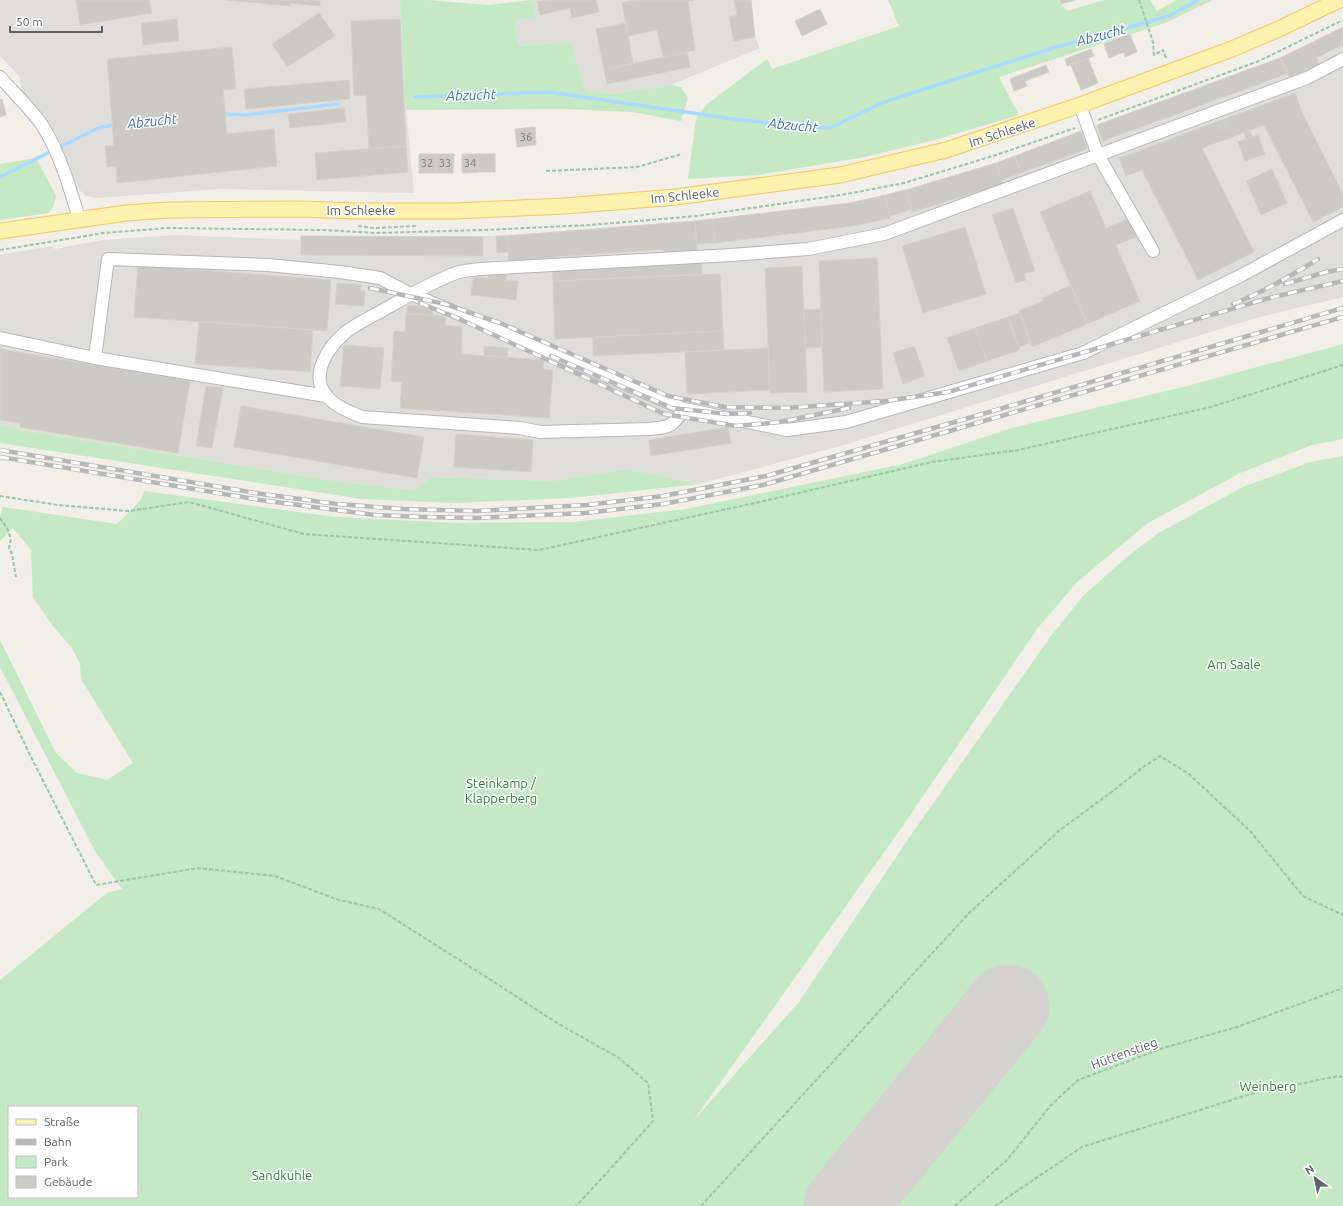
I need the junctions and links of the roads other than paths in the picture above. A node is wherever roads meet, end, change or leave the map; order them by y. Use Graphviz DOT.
graph roads {
  1 [pos="1340,0"];
  2 [pos="1343,59"];
  3 [pos="0,77"];
  4 [pos="1080,105"];
  5 [pos="1098,155"];
  6 [pos="79,219"];
  7 [pos="1343,220"];
  8 [pos="0,231"];
  9 [pos="1153,252"];
  10 [pos="411,294"];
  11 [pos="0,338"];
  12 [pos="95,358"];
  13 [pos="326,396"];
  14 [pos="684,409"];
  1 -- 4 [label="main road, Im Schleeke"];
  2 -- 5 [label="street"];
  3 -- 6 [label="street"];
  4 -- 5 [label="street"];
  4 -- 6 [label="main road, Im Schleeke"];
  5 -- 9 [label="street"];
  5 -- 10 [label="street"];
  6 -- 8 [label="main road, Im Schleeke"];
  7 -- 14 [label="street"];
  10 -- 12 [label="street"];
  10 -- 13 [label="street"];
  10 -- 14 [label="street"];
  11 -- 12 [label="street"];
  12 -- 13 [label="street"];
  13 -- 14 [label="street"];
}
